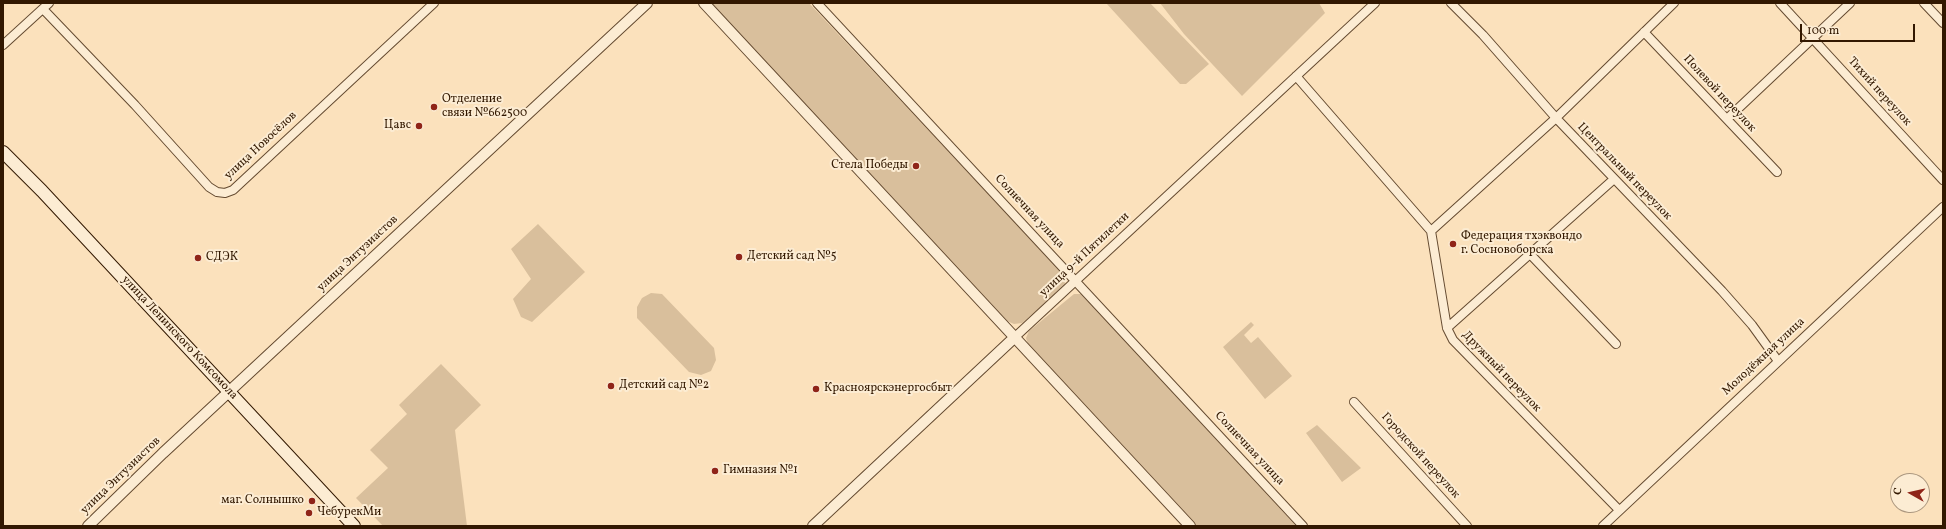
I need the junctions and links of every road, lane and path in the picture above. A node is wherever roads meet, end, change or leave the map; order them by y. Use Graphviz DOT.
graph roads {
  1 [pos="434,3"];
  2 [pos="647,3"];
  3 [pos="704,3"];
  4 [pos="817,3"];
  5 [pos="1374,3"];
  6 [pos="1451,3"];
  7 [pos="1674,3"];
  8 [pos="1780,3"];
  9 [pos="1850,3"];
  10 [pos="1924,3"];
  11 [pos="46,6"];
  12 [pos="1943,23"];
  13 [pos="1644,32"];
  14 [pos="1813,38"];
  15 [pos="3,45"];
  16 [pos="1296,76"];
  17 [pos="1556,118"];
  18 [pos="1727,120"];
  19 [pos="3,152"];
  20 [pos="1777,172"];
  21 [pos="1614,179"];
  22 [pos="1943,180"];
  23 [pos="1943,207"];
  24 [pos="1431,231"];
  25 [pos="1530,253"];
  26 [pos="1076,282"];
  27 [pos="1447,328"];
  28 [pos="1015,337"];
  29 [pos="1616,344"];
  30 [pos="1778,361"];
  31 [pos="229,392"];
  32 [pos="1354,402"];
  33 [pos="1620,510"];
  34 [pos="88,526"];
  35 [pos="354,526"];
  36 [pos="813,526"];
  37 [pos="1190,526"];
  38 [pos="1303,526"];
  39 [pos="1467,526"];
  40 [pos="1603,526"];
  1 -- 11 [label="street, улица Новосёлов"];
  2 -- 31 [label="street, улица Энтузиастов"];
  3 -- 28 [label="street"];
  4 -- 26 [label="street, Солнечная улица"];
  5 -- 16 [label="street, улица 9-й Пятилетки"];
  6 -- 17 [label="street, Центральный переулок"];
  7 -- 13 [label="street"];
  8 -- 14 [label="street, Тихий переулок"];
  9 -- 14 [label="street"];
  10 -- 12 [label="street"];
  11 -- 15 [label="street"];
  13 -- 17 [label="street"];
  13 -- 18 [label="street, Полевой переулок"];
  14 -- 18 [label="street"];
  14 -- 22 [label="street, Тихий переулок"];
  16 -- 24 [label="street"];
  16 -- 26 [label="street, улица 9-й Пятилетки"];
  17 -- 21 [label="street, Центральный переулок"];
  17 -- 24 [label="street"];
  18 -- 20 [label="street, Полевой переулок"];
  19 -- 31 [label="main road, улица Ленинского Комсомола"];
  21 -- 25 [label="street"];
  21 -- 30 [label="street, Центральный переулок"];
  23 -- 30 [label="street, Молодёжная улица"];
  24 -- 27 [label="street, Дружный переулок"];
  25 -- 27 [label="street"];
  25 -- 29 [label="street"];
  26 -- 28 [label="street, улица 9-й Пятилетки"];
  26 -- 38 [label="street, Солнечная улица"];
  27 -- 33 [label="street, Дружный переулок"];
  28 -- 36 [label="street, улица 9-й Пятилетки"];
  28 -- 37 [label="street"];
  30 -- 33 [label="street, Молодёжная улица"];
  31 -- 34 [label="street, улица Энтузиастов"];
  31 -- 35 [label="main road, улица Ленинского Комсомола"];
  32 -- 39 [label="street, Городской переулок"];
  33 -- 40 [label="street, Молодёжная улица"];
}
